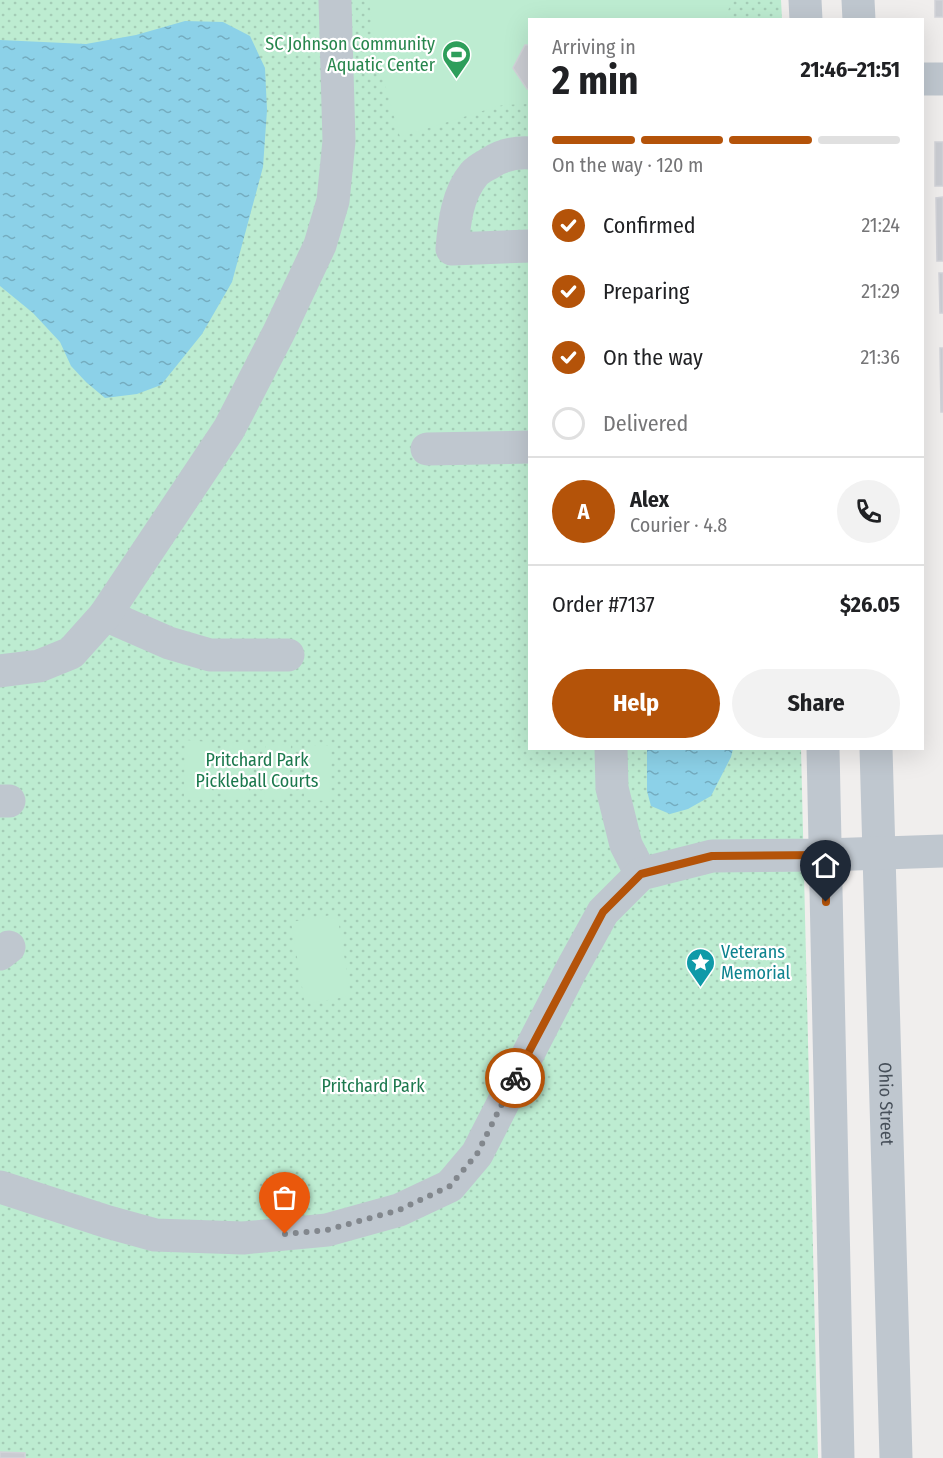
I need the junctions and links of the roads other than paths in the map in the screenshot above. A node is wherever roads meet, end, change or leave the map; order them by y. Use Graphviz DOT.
graph roads {
  1 [pos="335,0"];
  2 [pos="805,0"];
  3 [pos="858,0"];
  4 [pos="806,18"];
  5 [pos="859,18"];
  6 [pos="924,79"];
  7 [pos="943,79"];
  8 [pos="528,153"];
  9 [pos="528,246"];
  10 [pos="528,447"];
  11 [pos="427,449"];
  12 [pos="105,615"];
  13 [pos="288,655"];
  14 [pos="0,671"];
  15 [pos="611,750"];
  16 [pos="823,750"];
  17 [pos="876,750"];
  18 [pos="943,851"];
  19 [pos="878,852"];
  20 [pos="825,855"];
  21 [pos="641,874"];
  22 [pos="0,1187"];
  23 [pos="838,1458"];
  24 [pos="896,1458"];
  1 -- 12 [label="street"];
  2 -- 4 [label="street"];
  3 -- 5 [label="street"];
  6 -- 7 [label="street"];
  8 -- 9 [label="street"];
  10 -- 11 [label="street"];
  12 -- 13 [label="street"];
  12 -- 14 [label="street"];
  15 -- 21 [label="street"];
  16 -- 20 [label="street"];
  17 -- 19 [label="street, Ohio Street"];
  18 -- 19 [label="street"];
  19 -- 20 [label="street"];
  19 -- 24 [label="street, Ohio Street"];
  20 -- 21 [label="street"];
  20 -- 23 [label="street"];
  21 -- 22 [label="street"];
}
